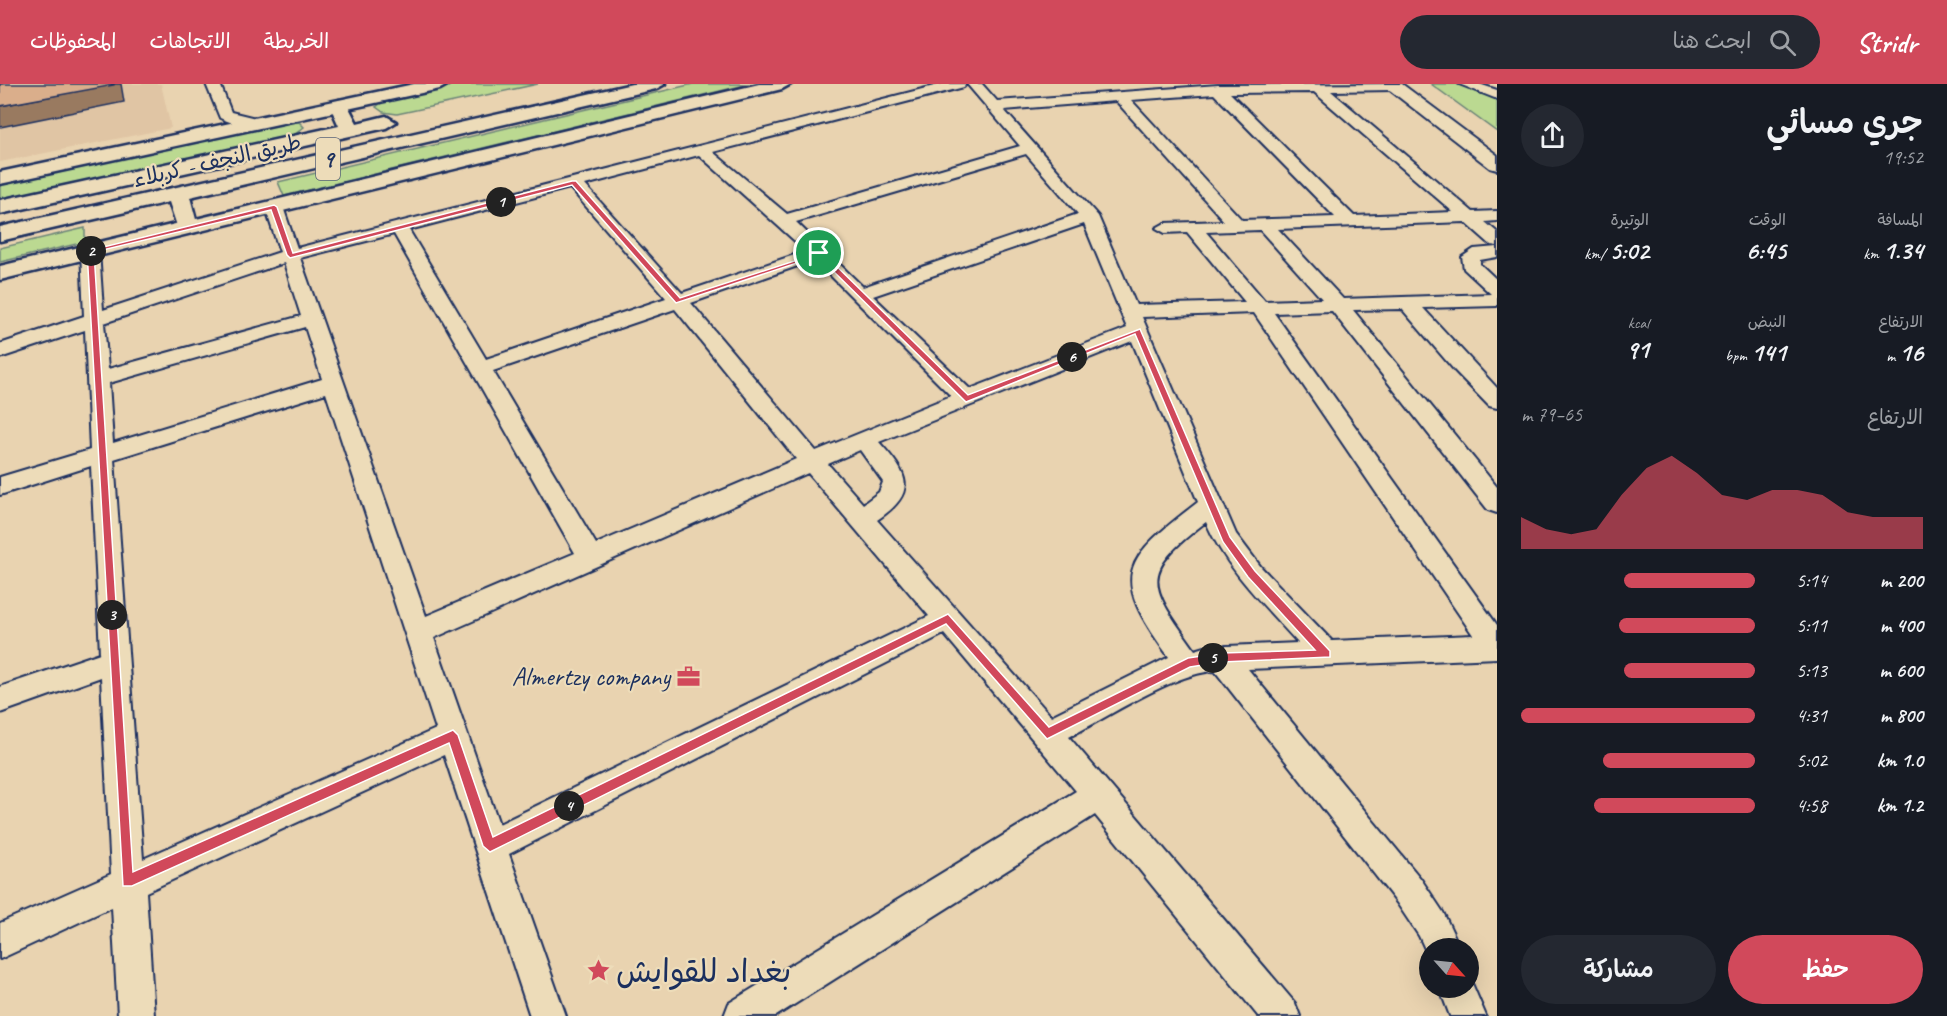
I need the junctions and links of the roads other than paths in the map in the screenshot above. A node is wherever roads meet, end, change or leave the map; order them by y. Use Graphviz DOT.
graph roads {
  1 [pos="213,84"];
  2 [pos="440,84"];
  3 [pos="656,84"];
  4 [pos="782,84"];
  5 [pos="959,84"];
  6 [pos="974,84"];
  7 [pos="1416,84"];
  8 [pos="1466,84"];
  9 [pos="1316,85"];
  10 [pos="1392,85"];
  11 [pos="1218,89"];
  12 [pos="1494,92"];
  13 [pos="1119,96"];
  14 [pos="339,106"];
  15 [pos="994,106"];
  16 [pos="409,117"];
  17 [pos="259,123"];
  18 [pos="351,130"];
  19 [pos="1497,142"];
  20 [pos="1029,148"];
  21 [pos="702,150"];
  22 [pos="1497,164"];
  23 [pos="0,178"];
  24 [pos="574,183"];
  25 [pos="178,193"];
  26 [pos="0,207"];
  27 [pos="274,207"];
  28 [pos="1089,216"];
  29 [pos="1497,216"];
  30 [pos="1467,217"];
  31 [pos="784,220"];
  32 [pos="1349,221"];
  33 [pos="1264,224"];
  34 [pos="1238,226"];
  35 [pos="187,227"];
  36 [pos="1192,227"];
  37 [pos="399,228"];
  38 [pos="1166,228"];
  39 [pos="0,234"];
  40 [pos="1497,242"];
  41 [pos="90,251"];
  42 [pos="1497,252"];
  43 [pos="819,253"];
  44 [pos="290,255"];
  45 [pos="0,273"];
  46 [pos="1497,290"];
  47 [pos="860,294"];
  48 [pos="1497,300"];
  49 [pos="678,301"];
  50 [pos="1408,303"];
  51 [pos="1338,305"];
  52 [pos="1260,307"];
  53 [pos="312,319"];
  54 [pos="94,321"];
  55 [pos="1134,321"];
  56 [pos="0,351"];
  57 [pos="481,368"];
  58 [pos="98,379"];
  59 [pos="333,383"];
  60 [pos="966,399"];
  61 [pos="1497,401"];
  62 [pos="864,439"];
  63 [pos="102,454"];
  64 [pos="812,462"];
  65 [pos="0,486"];
  66 [pos="1497,504"];
  67 [pos="1210,506"];
  68 [pos="860,518"];
  69 [pos="591,557"];
  70 [pos="948,619"];
  71 [pos="418,632"];
  72 [pos="1496,646"];
  73 [pos="1326,654"];
  74 [pos="1222,658"];
  75 [pos="115,660"];
  76 [pos="1188,662"];
  77 [pos="0,700"];
  78 [pos="1047,733"];
  79 [pos="453,735"];
  80 [pos="1098,795"];
  81 [pos="490,846"];
  82 [pos="128,882"];
  83 [pos="1437,938"];
  84 [pos="0,941"];
  85 [pos="1461,998"];
  86 [pos="136,1016"];
  87 [pos="548,1016"];
  88 [pos="741,1016"];
  89 [pos="1282,1016"];
  90 [pos="1468,1016"];
  1 -- 17 [label="street"];
  2 -- 14 [label="main road"];
  3 -- 25 [label="main road, طريق النجف - كربلاء / 9"];
  4 -- 27 [label="main road"];
  5 -- 21 [label="street"];
  6 -- 15 [label="street"];
  7 -- 19 [label="street"];
  8 -- 12 [label="street"];
  9 -- 10 [label="street"];
  9 -- 11 [label="street"];
  9 -- 30 [label="street"];
  10 -- 22 [label="street"];
  11 -- 13 [label="street"];
  11 -- 32 [label="street"];
  13 -- 15 [label="street"];
  13 -- 34 [label="street"];
  14 -- 17 [label="main road"];
  14 -- 18 [label="main road"];
  15 -- 20 [label="street"];
  16 -- 18 [label="main road, 9"];
  17 -- 23 [label="main road"];
  18 -- 26 [label="main road, 9"];
  20 -- 28 [label="street"];
  20 -- 31 [label="street"];
  21 -- 24 [label="street"];
  21 -- 31 [label="street"];
  24 -- 37 [label="street"];
  24 -- 49 [label="street"];
  25 -- 35 [label="main road"];
  25 -- 39 [label="main road, طريق النجف - كربلاء / 9"];
  27 -- 35 [label="main road"];
  27 -- 44 [label="street"];
  28 -- 47 [label="street"];
  28 -- 55 [label="street"];
  29 -- 30 [label="street"];
  30 -- 32 [label="street"];
  30 -- 40 [label="street"];
  31 -- 43 [label="street"];
  32 -- 33 [label="street"];
  33 -- 34 [label="street"];
  33 -- 51 [label="street"];
  34 -- 36 [label="street"];
  35 -- 41 [label="main road"];
  36 -- 38 [label="street"];
  36 -- 52 [label="street"];
  37 -- 44 [label="street"];
  37 -- 57 [label="street"];
  41 -- 45 [label="main road"];
  41 -- 54 [label="street"];
  42 -- 46 [label="street"];
  43 -- 47 [label="street"];
  43 -- 49 [label="street"];
  44 -- 53 [label="street"];
  44 -- 54 [label="street"];
  47 -- 60 [label="street"];
  48 -- 50 [label="street"];
  49 -- 57 [label="street"];
  49 -- 64 [label="street"];
  50 -- 51 [label="street"];
  50 -- 61 [label="street"];
  51 -- 52 [label="street"];
  51 -- 66 [label="street"];
  52 -- 55 [label="street"];
  52 -- 72 [label="street"];
  53 -- 58 [label="street"];
  53 -- 59 [label="street"];
  54 -- 56 [label="street"];
  54 -- 58 [label="street"];
  55 -- 60 [label="street"];
  55 -- 67 [label="street"];
  57 -- 69 [label="street"];
  58 -- 63 [label="street"];
  59 -- 63 [label="street"];
  59 -- 71 [label="street"];
  60 -- 62 [label="street"];
  62 -- 64 [label="street"];
  62 -- 68 [label="street"];
  63 -- 65 [label="street"];
  63 -- 75 [label="street"];
  64 -- 68 [label="street"];
  64 -- 69 [label="street"];
  67 -- 73 [label="street"];
  67 -- 76 [label="street"];
  68 -- 70 [label="street"];
  69 -- 71 [label="street"];
  70 -- 78 [label="street"];
  70 -- 81 [label="street"];
  71 -- 79 [label="street"];
  72 -- 73 [label="street"];
  73 -- 74 [label="street"];
  74 -- 76 [label="street"];
  74 -- 83 [label="street"];
  75 -- 77 [label="street"];
  75 -- 82 [label="street"];
  76 -- 78 [label="street"];
  78 -- 80 [label="street"];
  79 -- 81 [label="street"];
  79 -- 82 [label="street"];
  80 -- 88 [label="street"];
  80 -- 89 [label="street"];
  81 -- 87 [label="street"];
  82 -- 84 [label="street"];
  82 -- 86 [label="street"];
  85 -- 90 [label="street"];
}
